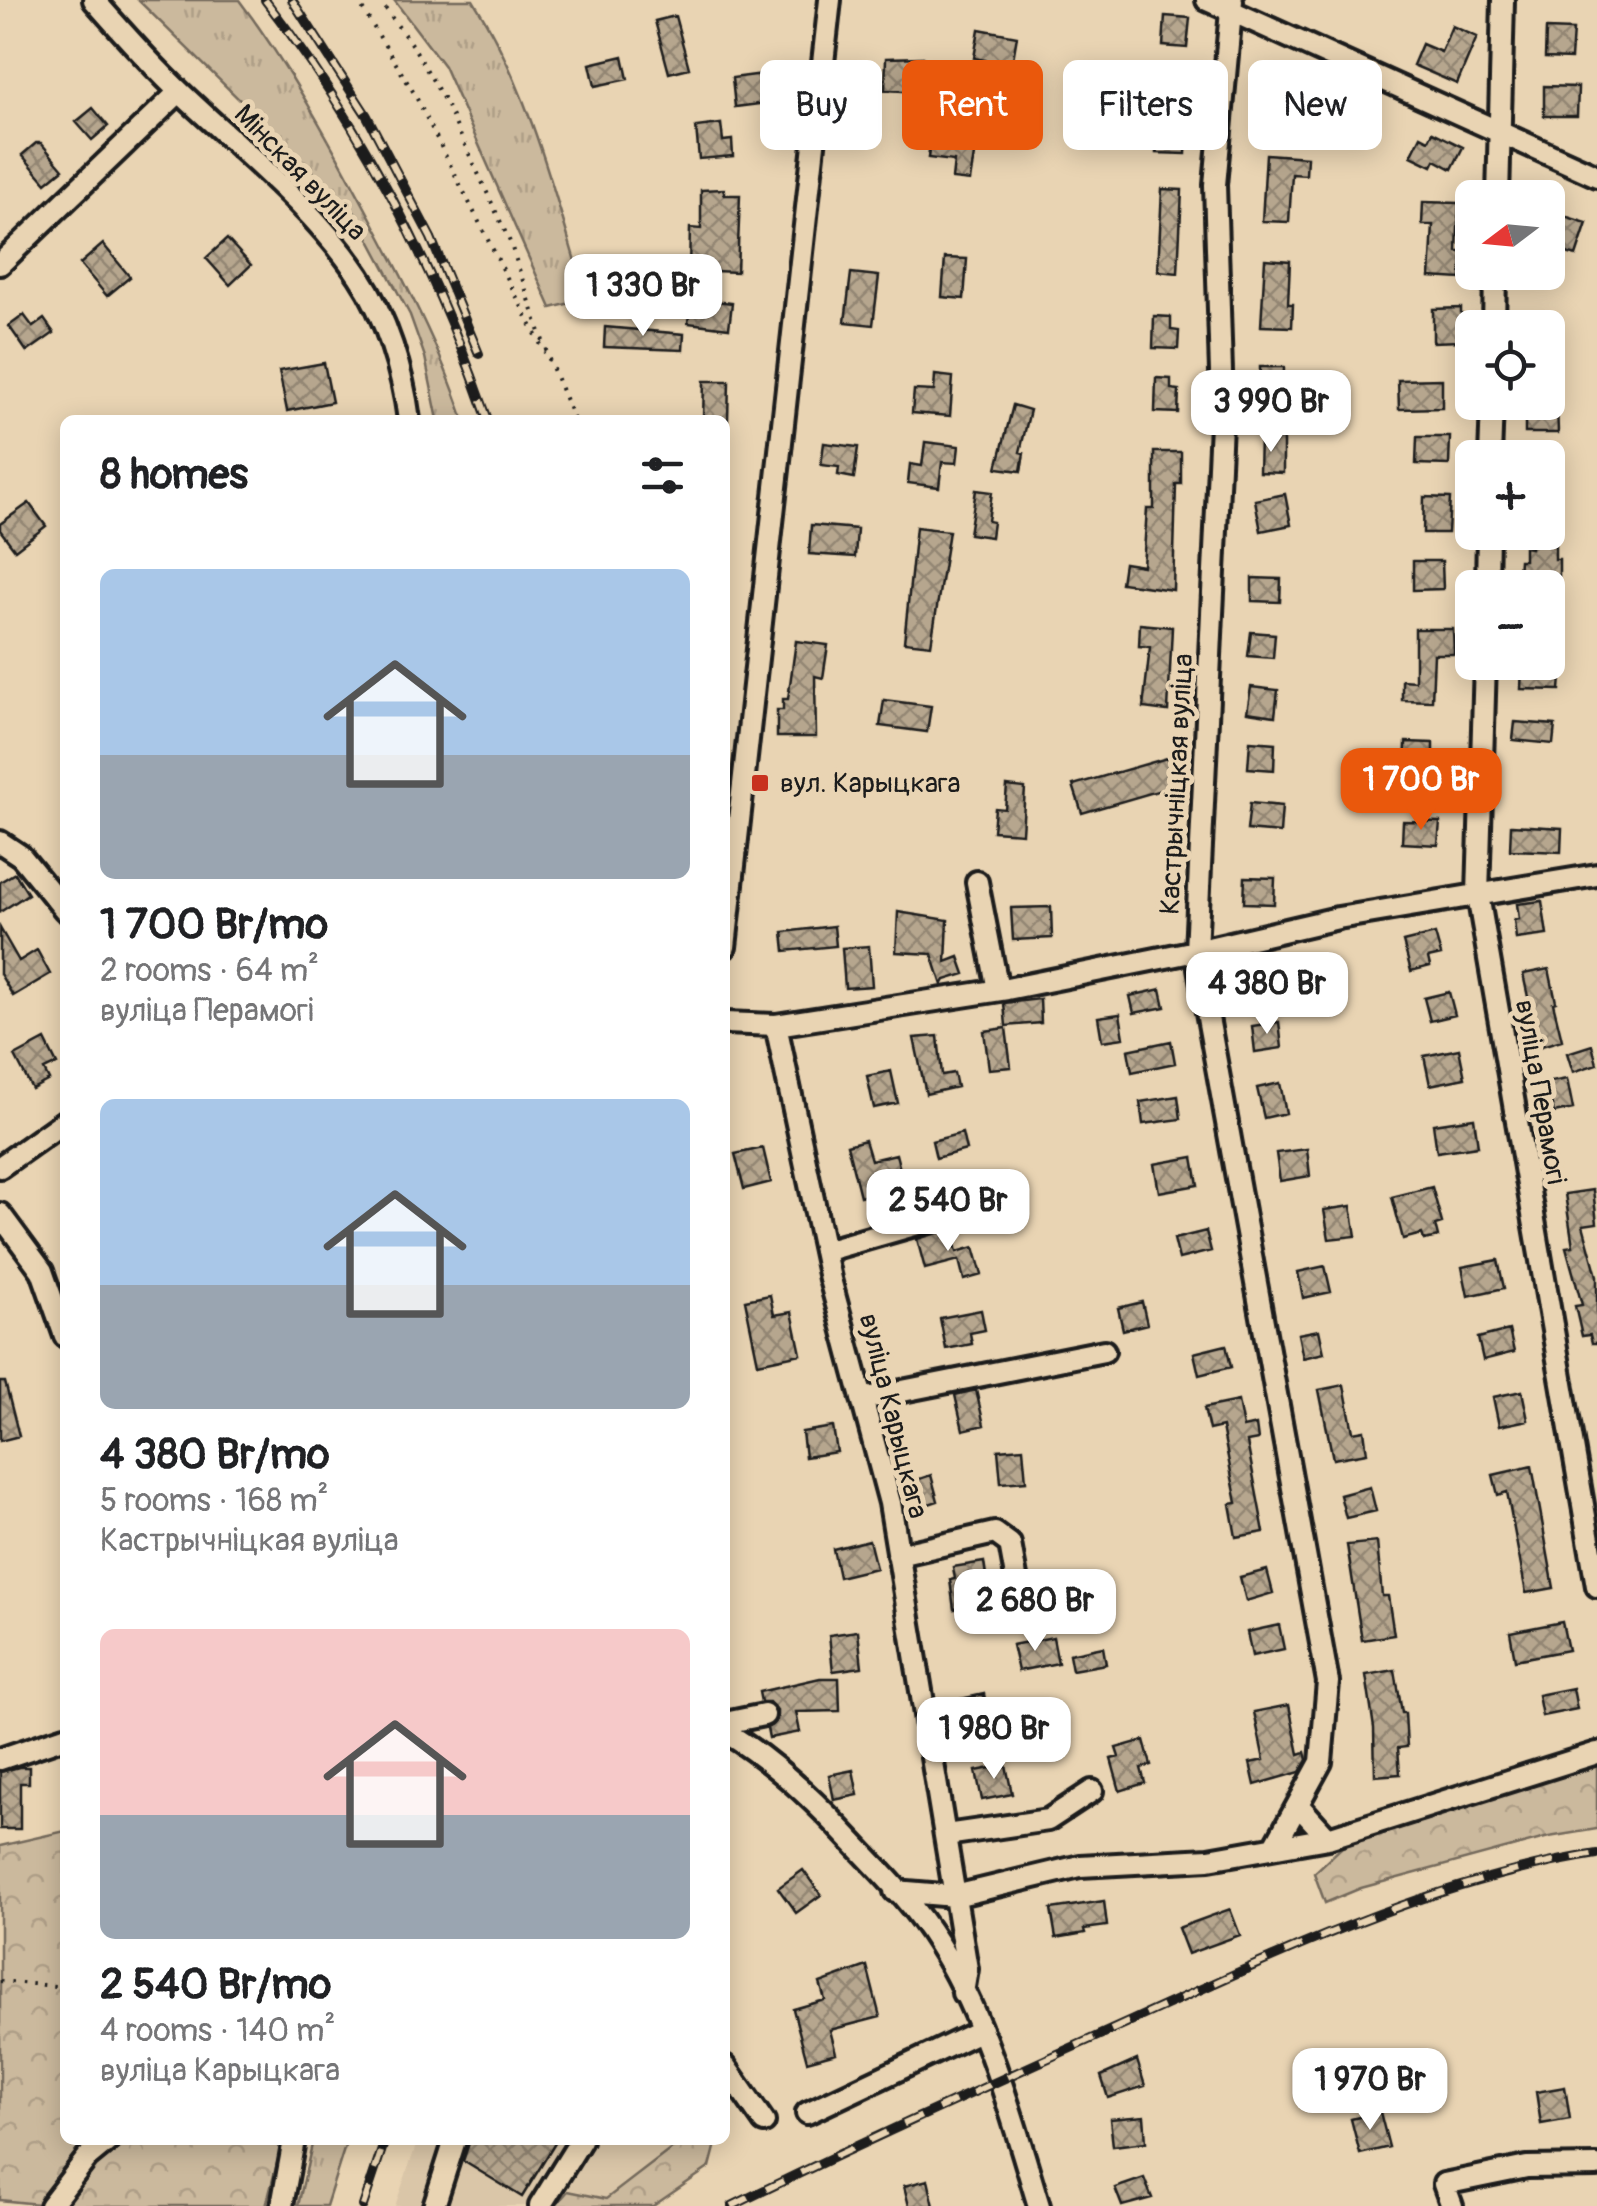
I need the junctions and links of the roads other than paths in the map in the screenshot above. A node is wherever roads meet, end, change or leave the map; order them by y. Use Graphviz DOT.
graph roads {
  1 [pos="94,0"];
  2 [pos="830,0"];
  3 [pos="1207,0"];
  4 [pos="1503,0"];
  5 [pos="1232,5"];
  6 [pos="179,92"];
  7 [pos="1500,130"];
  8 [pos="1597,176"];
  9 [pos="1499,180"];
  10 [pos="0,264"];
  11 [pos="408,415"];
  12 [pos="1484,680"];
  13 [pos="0,842"];
  14 [pos="1597,875"];
  15 [pos="977,882"];
  16 [pos="1478,895"];
  17 [pos="730,902"];
  18 [pos="60,904"];
  19 [pos="1196,951"];
  20 [pos="998,990"];
  21 [pos="730,1023"];
  22 [pos="776,1025"];
  23 [pos="60,1125"];
  24 [pos="0,1167"];
  25 [pos="0,1214"];
  26 [pos="946,1216"];
  27 [pos="824,1251"];
  28 [pos="60,1322"];
  29 [pos="1104,1351"];
  30 [pos="862,1399"];
  31 [pos="898,1556"];
  32 [pos="1597,1586"];
  33 [pos="1020,1598"];
  34 [pos="764,1715"];
  35 [pos="730,1722"];
  36 [pos="730,1735"];
  37 [pos="60,1738"];
  38 [pos="1597,1753"];
  39 [pos="0,1759"];
  40 [pos="1092,1791"];
  41 [pos="1299,1806"];
  42 [pos="946,1836"];
  43 [pos="1328,1838"];
  44 [pos="1275,1846"];
  45 [pos="895,1891"];
  46 [pos="954,1896"];
  47 [pos="964,1993"];
  48 [pos="980,2031"];
  49 [pos="730,2073"];
  50 [pos="807,2113"];
  51 [pos="764,2122"];
  52 [pos="103,2145"];
  53 [pos="293,2145"];
  54 [pos="454,2145"];
  55 [pos="578,2145"];
  56 [pos="1597,2166"];
  57 [pos="50,2206"];
  58 [pos="282,2206"];
  59 [pos="434,2206"];
  60 [pos="540,2206"];
  61 [pos="1040,2206"];
  62 [pos="1452,2206"];
  1 -- 6 [label="street, Мінская вуліца"];
  2 -- 17 [label="street"];
  3 -- 5 [label="street"];
  4 -- 7 [label="street"];
  5 -- 7 [label="street"];
  5 -- 19 [label="street, Кастрычніцкая вуліца"];
  6 -- 10 [label="street"];
  6 -- 11 [label="street, Мінская вуліца"];
  7 -- 8 [label="street"];
  7 -- 9 [label="street"];
  12 -- 16 [label="street, вуліца Перамогі"];
  13 -- 18 [label="street"];
  14 -- 16 [label="street"];
  15 -- 20 [label="street"];
  16 -- 19 [label="street"];
  16 -- 32 [label="street, вуліца Перамогі"];
  19 -- 20 [label="street"];
  19 -- 41 [label="street, Кастрычніцкая вуліца"];
  20 -- 22 [label="street"];
  21 -- 22 [label="street"];
  22 -- 27 [label="street, вуліца Карыцкага"];
  23 -- 24 [label="street"];
  25 -- 28 [label="street"];
  26 -- 27 [label="street"];
  27 -- 30 [label="street, вуліца Карыцкага"];
  29 -- 30 [label="street"];
  30 -- 31 [label="street, вуліца Карыцкага"];
  31 -- 33 [label="street"];
  31 -- 42 [label="street, вуліца Карыцкага"];
  34 -- 35 [label="street"];
  36 -- 45 [label="street, вуліца Карыцкага"];
  37 -- 39 [label="street"];
  38 -- 43 [label="street"];
  40 -- 42 [label="street"];
  41 -- 43 [label="street"];
  41 -- 44 [label="street, Кастрычніцкая вуліца"];
  42 -- 46 [label="street, вуліца Карыцкага"];
  43 -- 44 [label="street"];
  44 -- 46 [label="street"];
  45 -- 46 [label="street"];
  45 -- 47 [label="street, вуліца Карыцкага"];
  46 -- 47 [label="street, вуліца Карыцкага"];
  47 -- 48 [label="street, вуліца Карыцкага"];
  48 -- 50 [label="street"];
  48 -- 61 [label="street, вуліца Карыцкага"];
  49 -- 51 [label="street"];
  52 -- 57 [label="street"];
  53 -- 58 [label="street"];
  54 -- 59 [label="street"];
  55 -- 60 [label="street"];
  56 -- 62 [label="street"];
}
